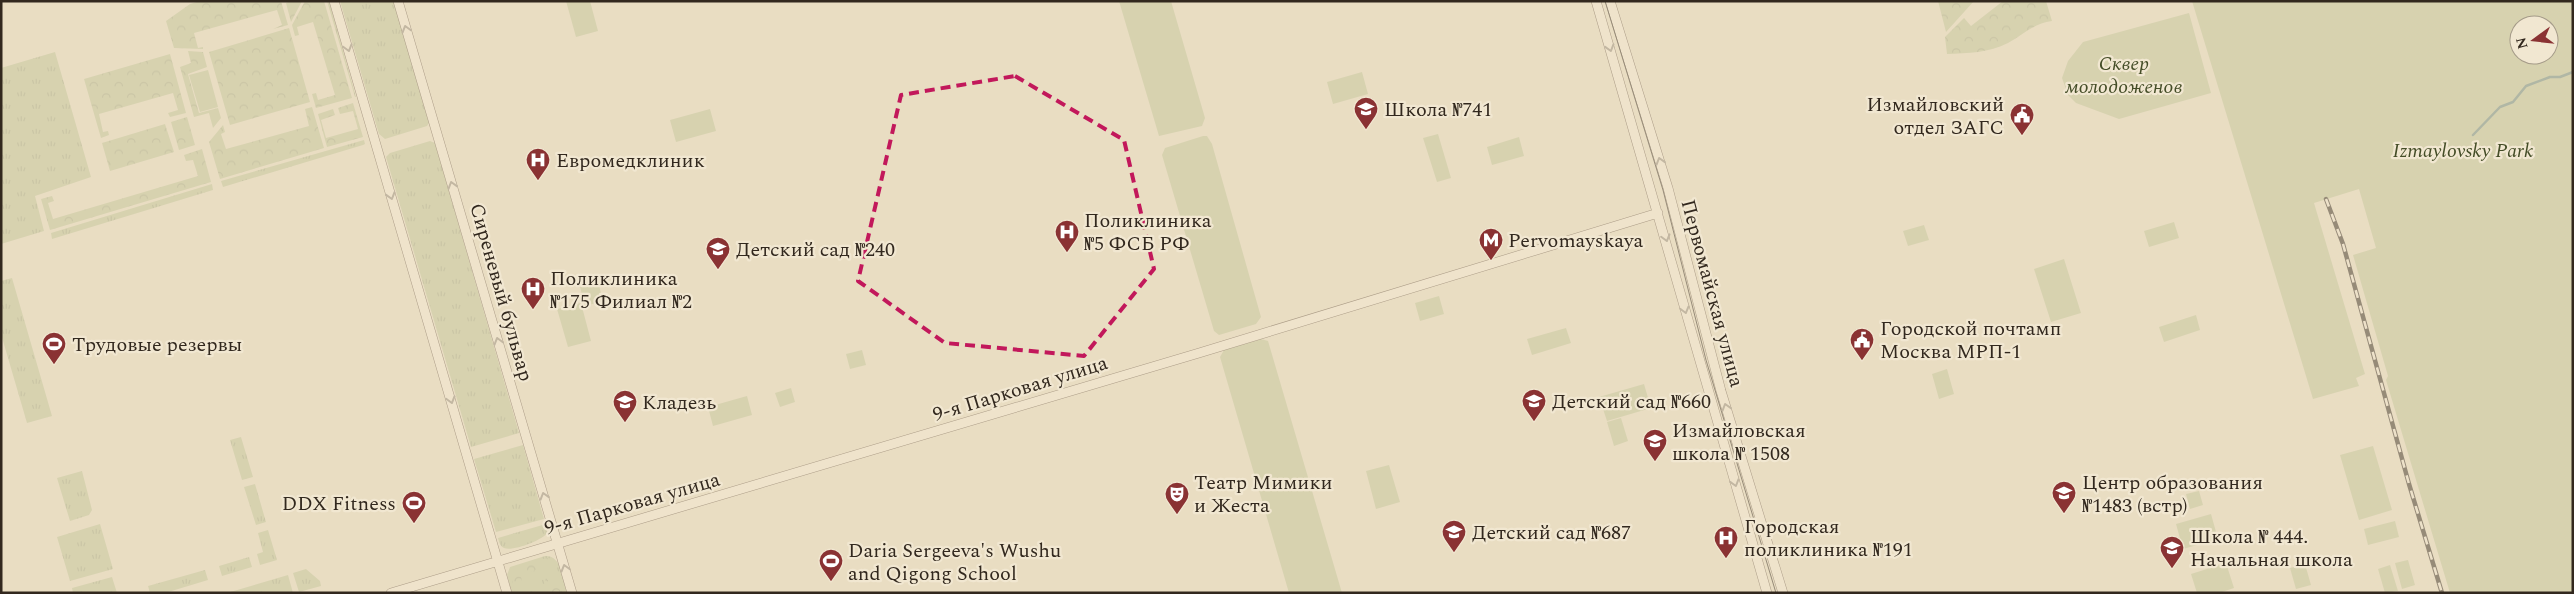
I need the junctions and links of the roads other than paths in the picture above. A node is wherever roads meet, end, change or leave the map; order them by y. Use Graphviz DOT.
graph roads {
  1 [pos="334,1"];
  2 [pos="398,1"];
  3 [pos="1596,1"];
  4 [pos="1610,1"];
  5 [pos="1658,213"];
  6 [pos="558,543"];
  7 [pos="498,561"];
  8 [pos="391,593"];
  9 [pos="507,593"];
  10 [pos="572,593"];
  11 [pos="1767,593"];
  12 [pos="1783,593"];
  1 -- 7 [label="main road, one-way"];
  6 -- 2 [label="main road, Сиреневый бульвар, one-way"];
  3 -- 5 [label="main road, Первомайская улица, one-way"];
  12 -- 4 [label="main road, Первомайская улица, one-way"];
  5 -- 6 [label="main road, 9-я Парковая улица"];
  5 -- 11 [label="main road, Первомайская улица, one-way"];
  6 -- 7 [label="main road, 9-я Парковая улица"];
  10 -- 6 [label="main road, Сиреневый бульвар, one-way"];
  7 -- 8 [label="main road, 9-я Парковая улица"];
  7 -- 9 [label="main road"];
}
